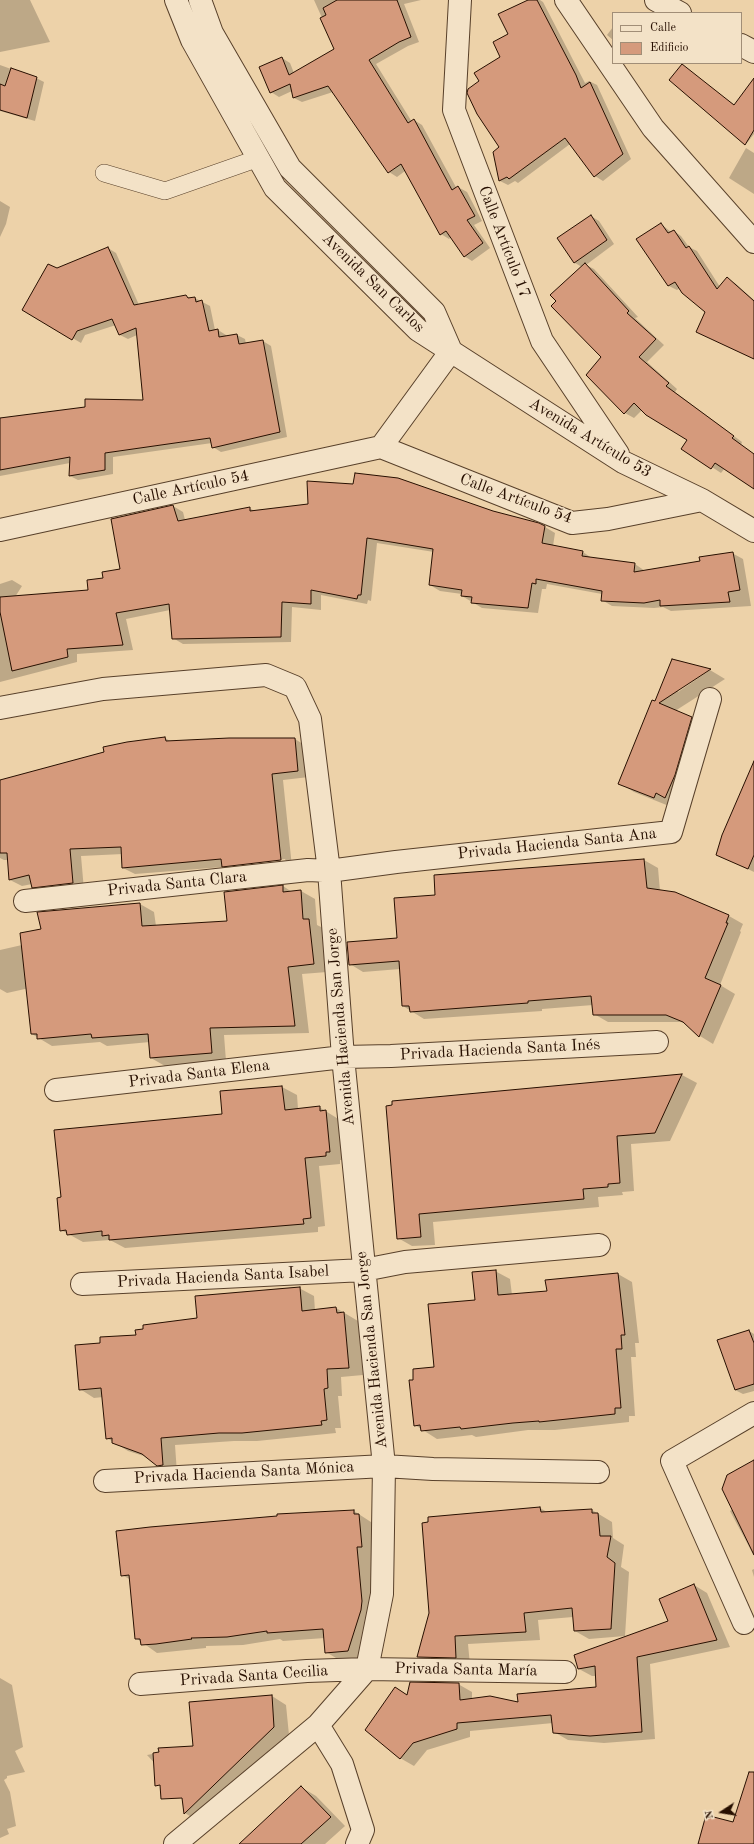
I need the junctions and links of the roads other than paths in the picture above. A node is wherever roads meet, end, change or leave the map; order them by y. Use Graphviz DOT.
graph roads {
  1 [pos="176,0"];
  2 [pos="200,0"];
  3 [pos="460,0"];
  4 [pos="566,0"];
  5 [pos="656,0"];
  6 [pos="678,12"];
  7 [pos="742,46"];
  8 [pos="754,52"];
  9 [pos="259,158"];
  10 [pos="104,173"];
  11 [pos="754,242"];
  12 [pos="451,351"];
  13 [pos="381,447"];
  14 [pos="623,462"];
  15 [pos="702,500"];
  16 [pos="0,530"];
  17 [pos="754,531"];
  18 [pos="710,699"];
  19 [pos="0,708"];
  20 [pos="329,871"];
  21 [pos="25,901"];
  22 [pos="657,1042"];
  23 [pos="342,1057"];
  24 [pos="56,1090"];
  25 [pos="599,1246"];
  26 [pos="364,1270"];
  27 [pos="82,1284"];
  28 [pos="754,1413"];
  29 [pos="384,1466"];
  30 [pos="598,1472"];
  31 [pos="105,1481"];
  32 [pos="744,1623"];
  33 [pos="367,1669"];
  34 [pos="565,1672"];
  35 [pos="140,1684"];
  36 [pos="318,1725"];
  37 [pos="175,1844"];
  38 [pos="357,1844"];
  1 -- 9 [label="street, Avenida San Carlos"];
  2 -- 12 [label="street, Avenida San Carlos"];
  3 -- 14 [label="street, Calle Artículo 17"];
  4 -- 11 [label="street"];
  5 -- 6 [label="street"];
  7 -- 8 [label="street"];
  9 -- 10 [label="lane"];
  9 -- 12 [label="street, Avenida San Carlos"];
  12 -- 13 [label="street"];
  12 -- 14 [label="street, Avenida Artículo 53"];
  13 -- 15 [label="street, Calle Artículo 54"];
  13 -- 16 [label="street, Calle Artículo 54"];
  14 -- 15 [label="street, Avenida Artículo 53"];
  15 -- 17 [label="street, Avenida Artículo 53"];
  18 -- 20 [label="street, Privada Hacienda Santa Ana"];
  19 -- 20 [label="street, Avenida Hacienda San Jorge"];
  20 -- 21 [label="street, Privada Santa Clara"];
  20 -- 23 [label="street, Avenida Hacienda San Jorge"];
  22 -- 23 [label="street, Privada Hacienda Santa Inés"];
  23 -- 24 [label="street, Privada Santa Elena"];
  23 -- 26 [label="street, Avenida Hacienda San Jorge"];
  25 -- 26 [label="street, Privada Hacienda Santa Isabel"];
  26 -- 27 [label="street, Privada Hacienda Santa Isabel"];
  26 -- 29 [label="street, Avenida Hacienda San Jorge"];
  28 -- 32 [label="street"];
  29 -- 30 [label="street, Privada Hacienda Santa Mónica"];
  29 -- 31 [label="street, Privada Hacienda Santa Mónica"];
  29 -- 33 [label="street, Avenida Hacienda San Jorge"];
  33 -- 34 [label="street, Privada Santa María"];
  33 -- 35 [label="street, Privada Santa Cecilia"];
  33 -- 36 [label="street"];
  36 -- 37 [label="street"];
  36 -- 38 [label="street"];
}
